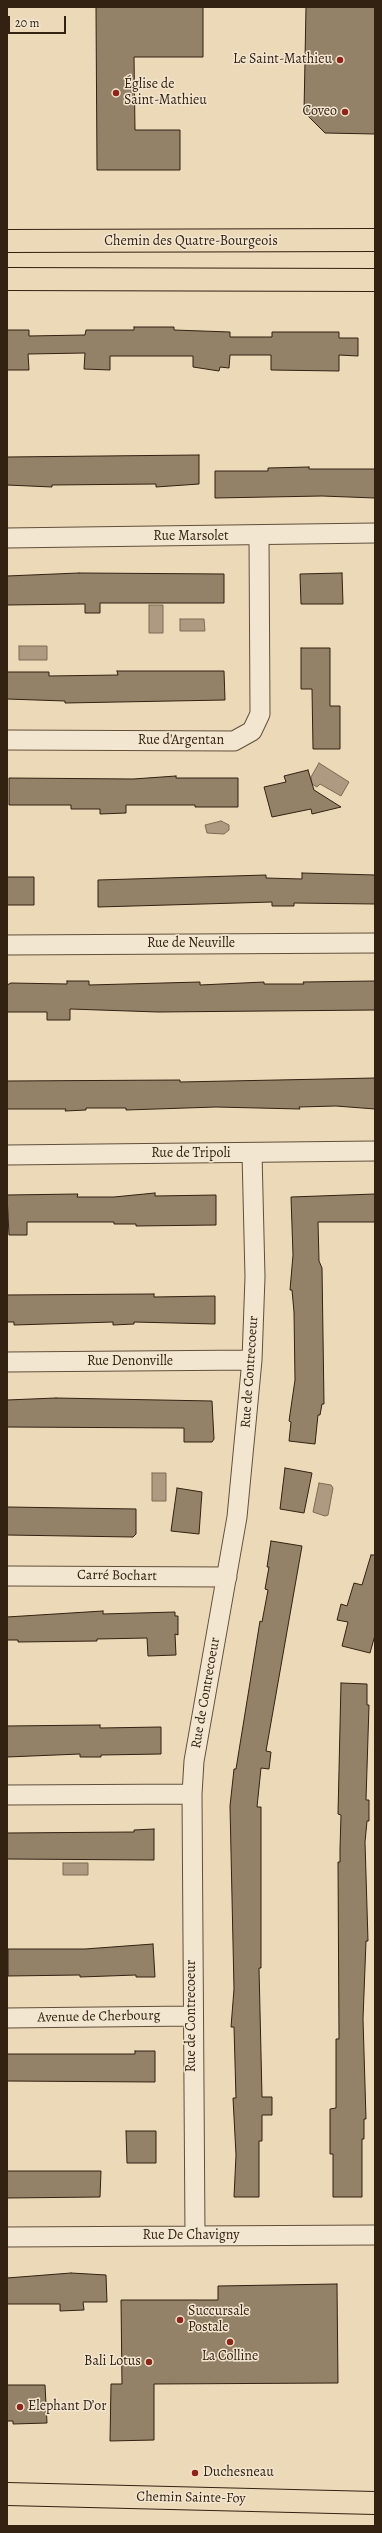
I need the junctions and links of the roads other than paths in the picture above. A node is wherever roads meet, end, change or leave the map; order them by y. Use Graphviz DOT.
graph roads {
  1 [pos="375,240"];
  2 [pos="7,241"];
  3 [pos="7,279"];
  4 [pos="375,280"];
  5 [pos="375,533"];
  6 [pos="259,536"];
  7 [pos="7,538"];
  8 [pos="7,740"];
  9 [pos="375,943"];
  10 [pos="7,945"];
  11 [pos="375,1151"];
  12 [pos="252,1153"];
  13 [pos="7,1155"];
  14 [pos="252,1360"];
  15 [pos="7,1362"];
  16 [pos="7,1576"];
  17 [pos="226,1577"];
  18 [pos="192,1794"];
  19 [pos="7,1795"];
  20 [pos="192,2016"];
  21 [pos="7,2018"];
  22 [pos="375,2235"];
  23 [pos="195,2236"];
  24 [pos="7,2237"];
  25 [pos="7,2494"];
  26 [pos="375,2503"];
  1 -- 2 [label="main road, Chemin des Quatre-Bourgeois"];
  3 -- 4 [label="main road"];
  5 -- 6 [label="street, Rue Marsolet"];
  6 -- 7 [label="street, Rue Marsolet"];
  6 -- 8 [label="street, Rue d'Argentan"];
  9 -- 10 [label="street, Rue de Neuville"];
  11 -- 12 [label="street, Rue de Tripoli"];
  12 -- 13 [label="street, Rue de Tripoli"];
  12 -- 14 [label="street, Rue de Contrecoeur"];
  14 -- 15 [label="street, Rue Denonville"];
  14 -- 17 [label="street, Rue de Contrecoeur"];
  16 -- 17 [label="street, Carré Bochart"];
  17 -- 18 [label="street, Rue de Contrecoeur"];
  18 -- 19 [label="street"];
  18 -- 20 [label="street, Rue de Contrecoeur"];
  20 -- 21 [label="street, Avenue de Cherbourg"];
  20 -- 23 [label="street, Rue de Contrecoeur"];
  22 -- 23 [label="street, Rue De Chavigny"];
  23 -- 24 [label="street, Rue De Chavigny"];
  25 -- 26 [label="main road, Chemin Sainte-Foy"];
}
